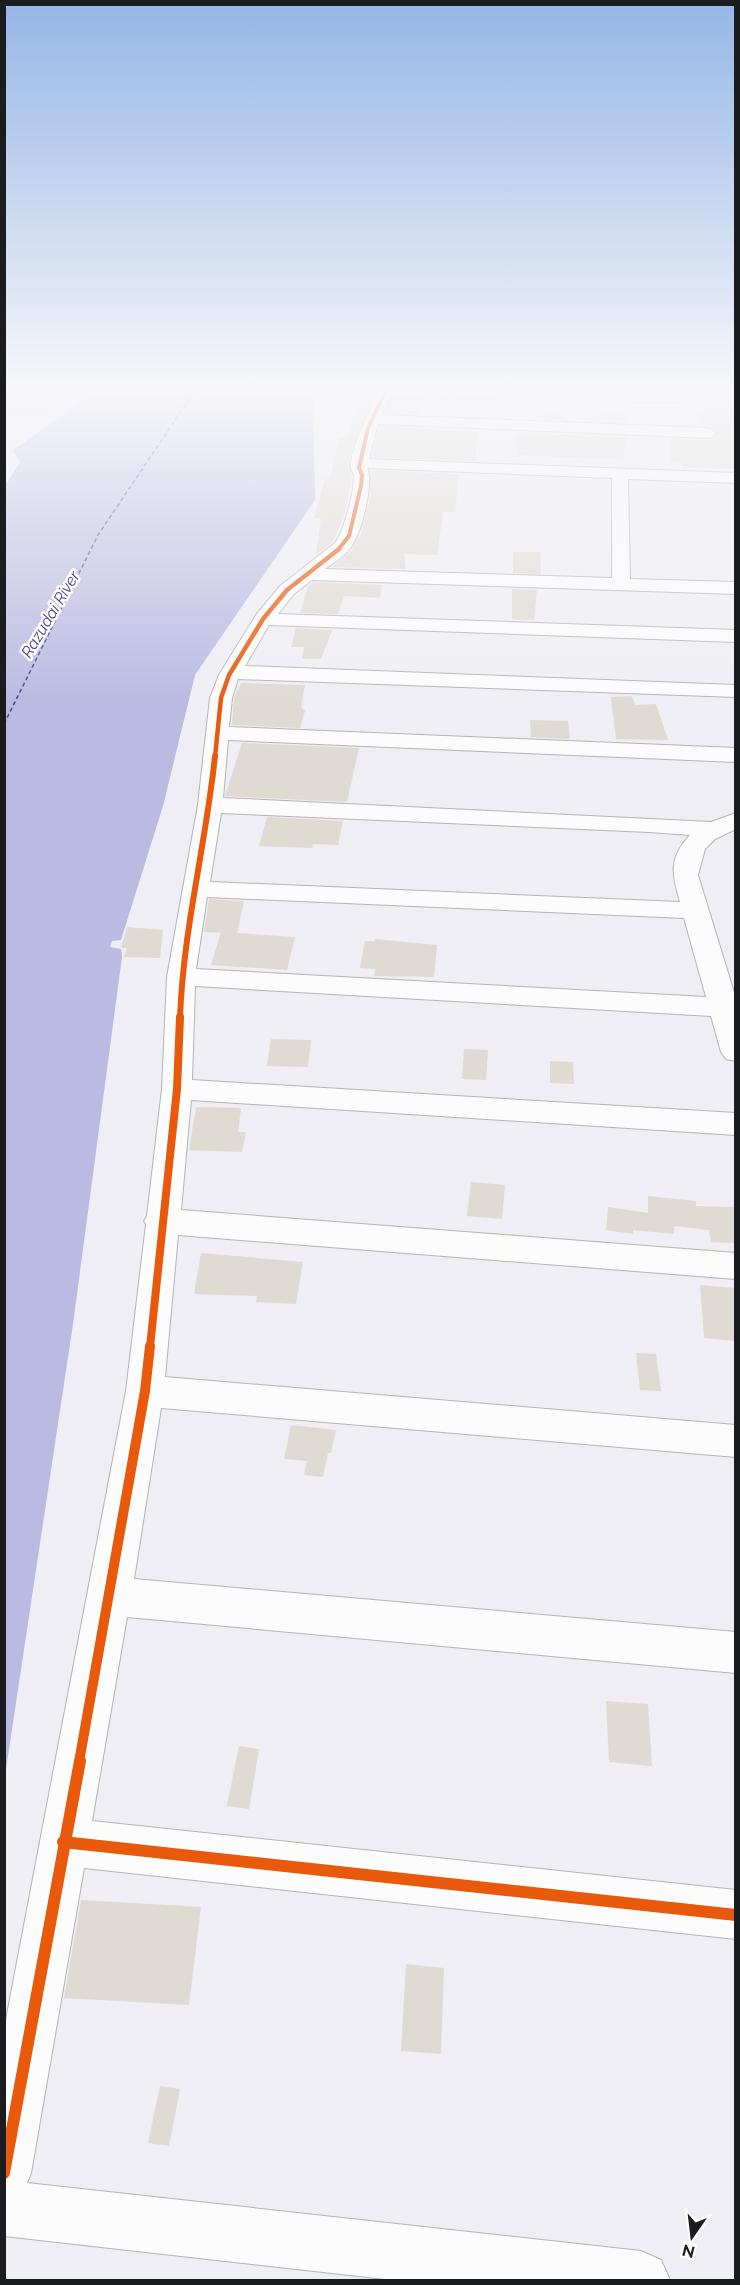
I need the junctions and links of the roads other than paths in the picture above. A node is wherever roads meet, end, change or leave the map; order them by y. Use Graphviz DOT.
graph roads {
  1 [pos="359,493"];
  2 [pos="620,493"];
  3 [pos="310,574"];
  4 [pos="621,584"];
  5 [pos="735,589"];
  6 [pos="263,620"];
  7 [pos="735,636"];
  8 [pos="231,672"];
  9 [pos="735,691"];
  10 [pos="218,733"];
  11 [pos="735,756"];
  12 [pos="210,805"];
  13 [pos="725,825"];
  14 [pos="195,889"];
  15 [pos="695,911"];
  16 [pos="181,977"];
  17 [pos="729,1007"];
  18 [pos="735,1052"];
  19 [pos="177,1089"];
  20 [pos="735,1124"];
  21 [pos="161,1221"];
  22 [pos="735,1266"];
  23 [pos="145,1391"];
  24 [pos="735,1441"];
  25 [pos="110,1596"];
  26 [pos="735,1653"];
  27 [pos="63,1842"];
  28 [pos="735,1915"];
  29 [pos="4,2173"];
  30 [pos="4,2208"];
  31 [pos="641,2280"];
  1 -- 3 [label="street"];
  2 -- 4 [label="street"];
  3 -- 4 [label="street"];
  3 -- 6 [label="street"];
  4 -- 5 [label="street"];
  6 -- 7 [label="street"];
  6 -- 8 [label="street"];
  8 -- 9 [label="street"];
  8 -- 10 [label="street"];
  10 -- 11 [label="street"];
  10 -- 12 [label="street"];
  12 -- 13 [label="street"];
  12 -- 14 [label="street"];
  13 -- 15 [label="street"];
  14 -- 15 [label="street"];
  14 -- 16 [label="street"];
  15 -- 17 [label="street"];
  16 -- 17 [label="street"];
  16 -- 19 [label="street"];
  17 -- 18 [label="street"];
  19 -- 20 [label="street"];
  19 -- 21 [label="street"];
  21 -- 22 [label="street"];
  21 -- 23 [label="street"];
  23 -- 24 [label="street"];
  23 -- 25 [label="street"];
  25 -- 26 [label="street"];
  25 -- 27 [label="street"];
  27 -- 28 [label="street"];
  27 -- 29 [label="street"];
  30 -- 31 [label="street"];
}
